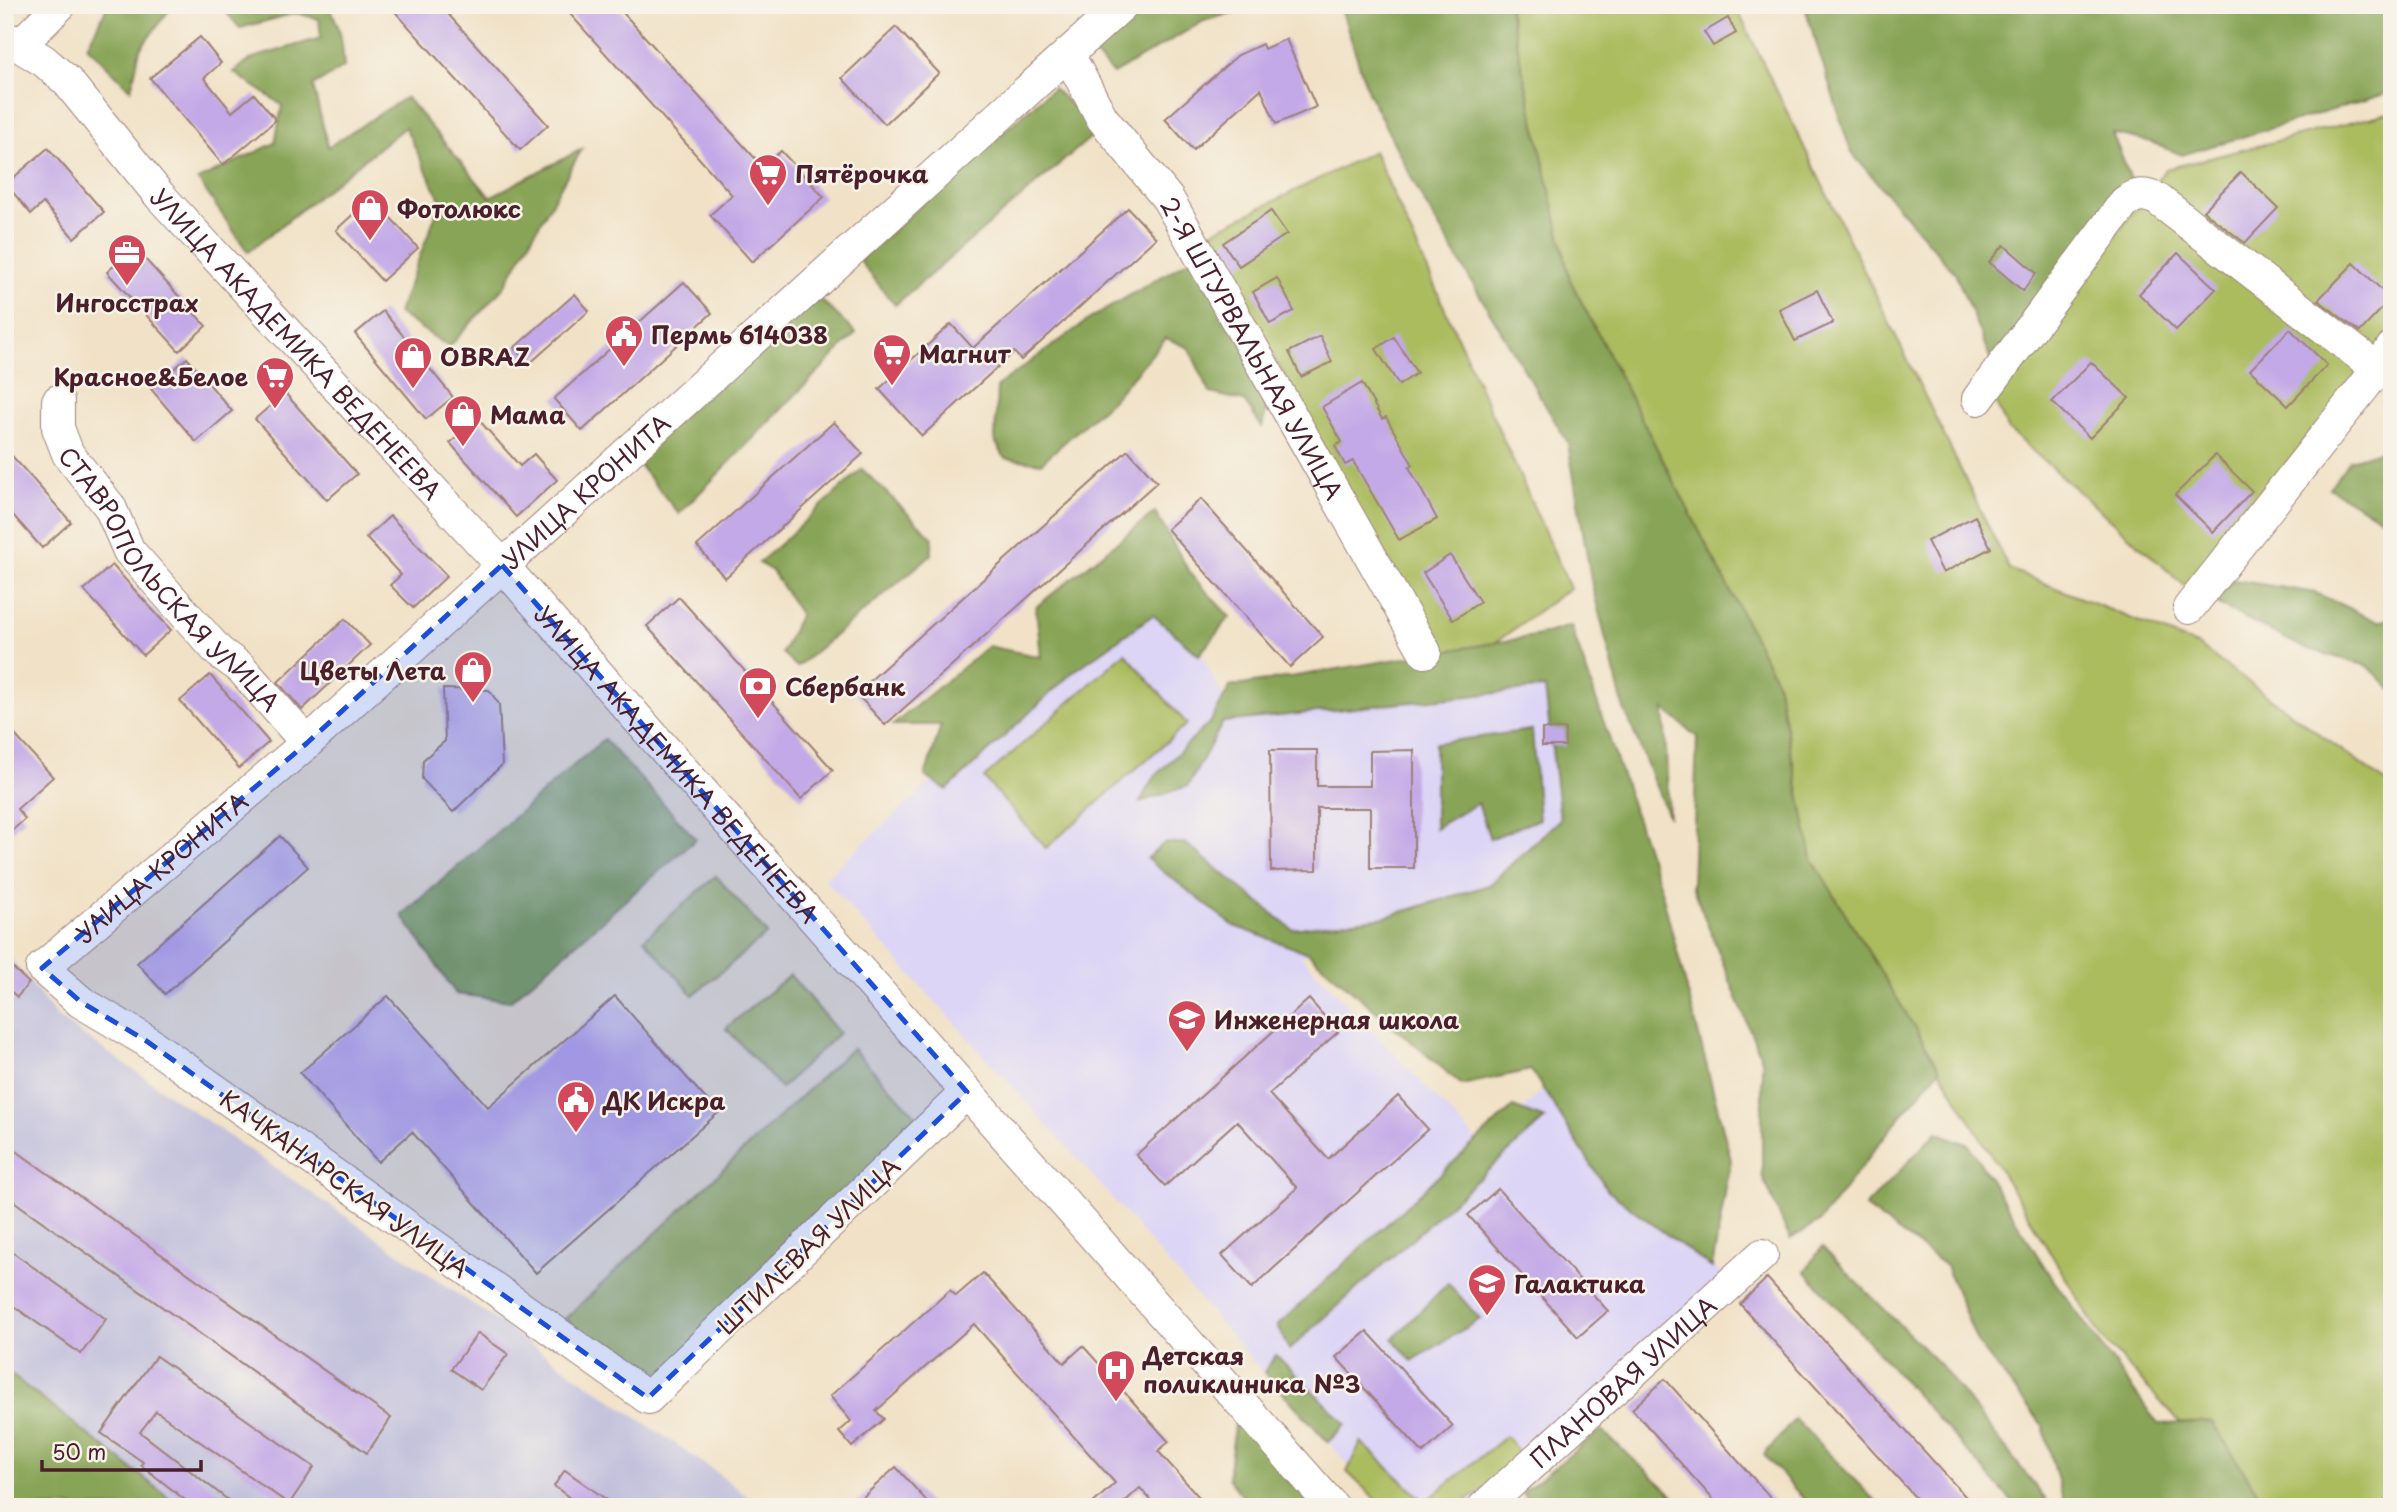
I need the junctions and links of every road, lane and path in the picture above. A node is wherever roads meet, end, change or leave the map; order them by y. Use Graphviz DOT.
graph roads {
  1 [pos="60,5"];
  2 [pos="1122,5"];
  3 [pos="13,41"];
  4 [pos="1068,54"];
  5 [pos="2385,358"];
  6 [pos="1978,399"];
  7 [pos="58,401"];
  8 [pos="502,565"];
  9 [pos="2189,608"];
  10 [pos="1425,652"];
  11 [pos="307,743"];
  12 [pos="42,968"];
  13 [pos="967,1092"];
  14 [pos="1762,1255"];
  15 [pos="648,1398"];
  16 [pos="1333,1507"];
  17 [pos="1484,1507"];
  1 -- 3 [label="street"];
  2 -- 4 [label="street, УЛИЦА КРОНИТА"];
  3 -- 8 [label="street, УЛИЦА АКАДЕМИКА ВЕДЕНЕЕВА"];
  4 -- 8 [label="street, УЛИЦА КРОНИТА"];
  4 -- 10 [label="street, 2-Я ШТУРВАЛЬНАЯ УЛИЦА"];
  5 -- 6 [label="street"];
  5 -- 9 [label="street"];
  7 -- 11 [label="street, СТАВРОПОЛЬСКАЯ УЛИЦА"];
  8 -- 11 [label="street, УЛИЦА КРОНИТА"];
  8 -- 13 [label="street, УЛИЦА АКАДЕМИКА ВЕДЕНЕЕВА"];
  11 -- 12 [label="street, УЛИЦА КРОНИТА"];
  12 -- 15 [label="street, КАЧКАНАРСКАЯ УЛИЦА"];
  13 -- 15 [label="street, ШТИЛЕВАЯ УЛИЦА"];
  13 -- 16 [label="street, УЛИЦА АКАДЕМИКА ВЕДЕНЕЕВА"];
  14 -- 17 [label="street, ПЛАНОВАЯ УЛИЦА"];
}
